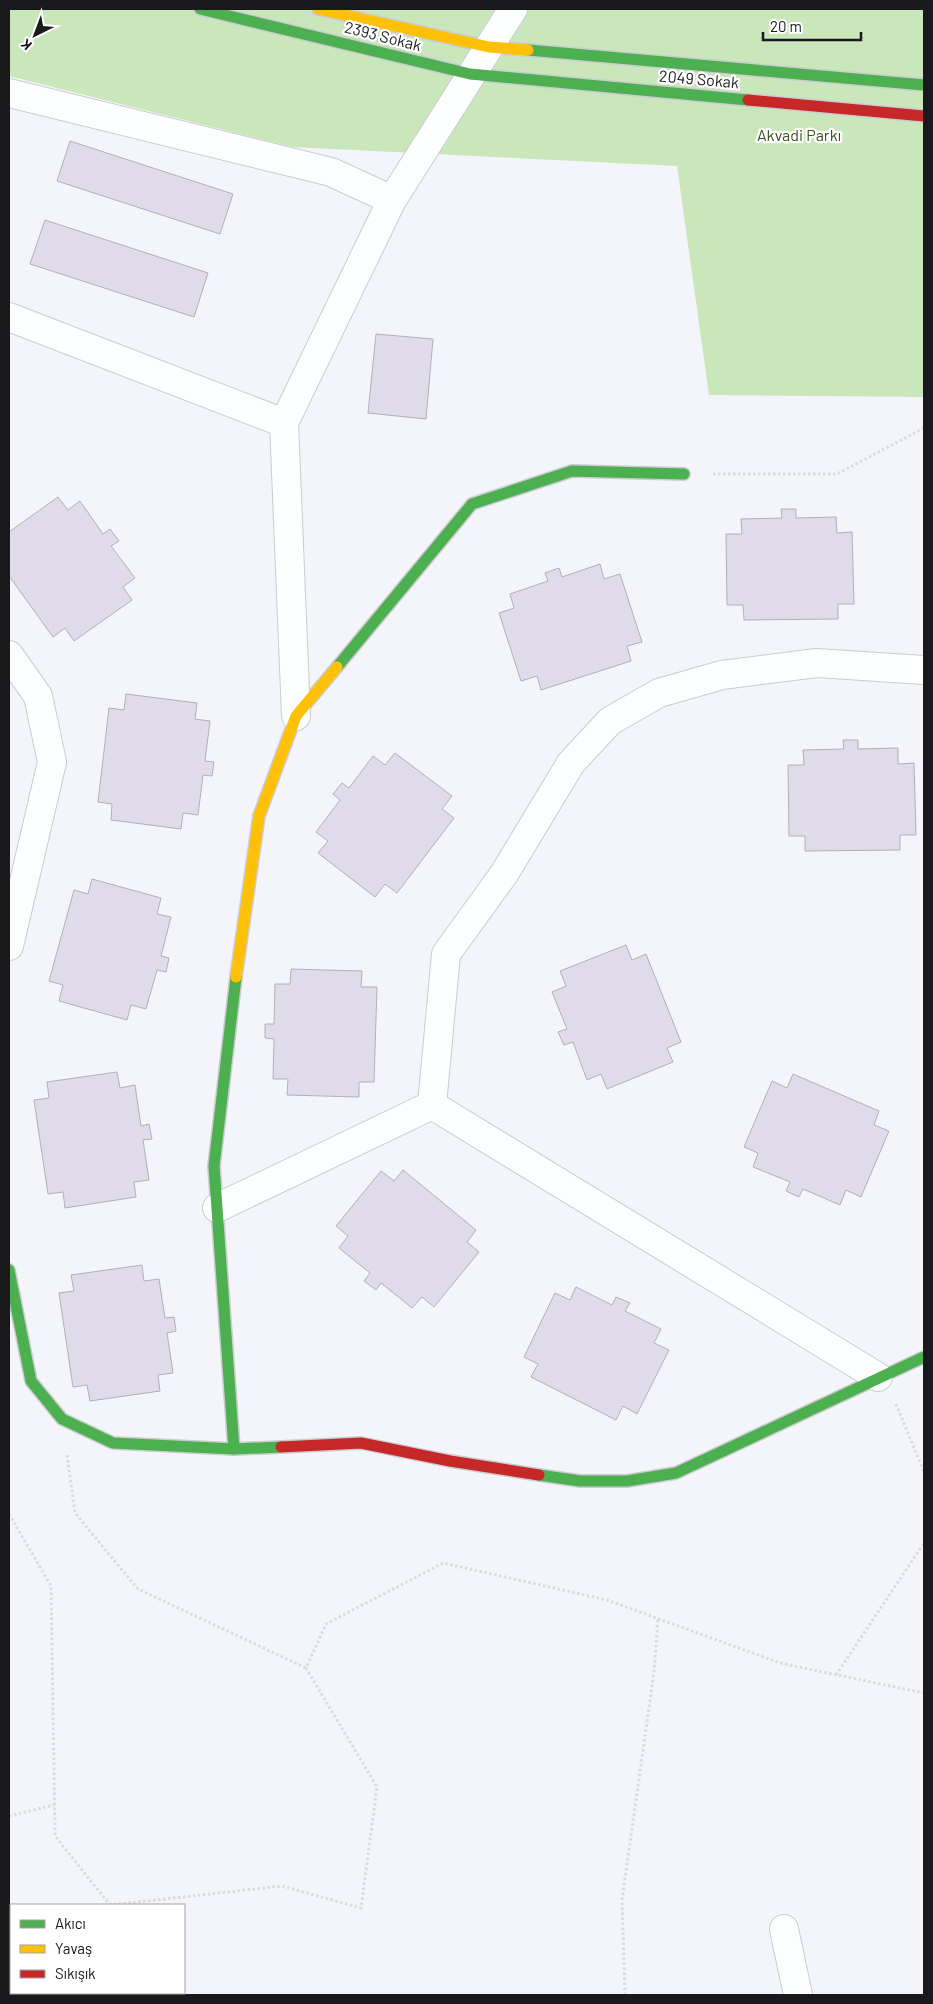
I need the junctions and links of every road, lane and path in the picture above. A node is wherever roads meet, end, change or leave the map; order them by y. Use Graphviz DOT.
graph roads {
  1 [pos="200,9"];
  2 [pos="318,9"];
  3 [pos="513,9"];
  4 [pos="489,47"];
  5 [pos="470,74"];
  6 [pos="924,85"];
  7 [pos="9,93"];
  8 [pos="924,116"];
  9 [pos="392,200"];
  10 [pos="9,317"];
  11 [pos="284,423"];
  12 [pos="924,428"];
  13 [pos="684,474"];
  14 [pos="9,655"];
  15 [pos="924,670"];
  16 [pos="296,716"];
  17 [pos="9,946"];
  18 [pos="432,1106"];
  19 [pos="217,1208"];
  20 [pos="9,1270"];
  21 [pos="924,1358"];
  22 [pos="878,1377"];
  23 [pos="62,1419"];
  24 [pos="234,1449"];
  25 [pos="924,1472"];
  26 [pos="9,1514"];
  27 [pos="924,1543"];
  28 [pos="658,1619"];
  29 [pos="306,1668"];
  30 [pos="836,1674"];
  31 [pos="924,1693"];
  32 [pos="54,1805"];
  33 [pos="9,1816"];
  34 [pos="109,1904"];
  35 [pos="119,1904"];
  36 [pos="784,1930"];
  37 [pos="626,1995"];
  38 [pos="798,1995"];
  1 -- 5 [label="street, 2393 Sokak"];
  2 -- 4 [label="street, 2393 Sokak"];
  3 -- 4 [label="street"];
  4 -- 5 [label="street"];
  4 -- 6 [label="street, 2049 Sokak"];
  5 -- 8 [label="street, 2049 Sokak"];
  5 -- 9 [label="street"];
  7 -- 9 [label="street"];
  9 -- 11 [label="street"];
  10 -- 11 [label="street"];
  11 -- 16 [label="street"];
  12 -- 13 [label="path"];
  13 -- 16 [label="street"];
  14 -- 17 [label="street"];
  15 -- 18 [label="street"];
  16 -- 19 [label="street"];
  18 -- 19 [label="street"];
  18 -- 22 [label="street"];
  19 -- 24 [label="street"];
  20 -- 23 [label="street"];
  21 -- 22 [label="street"];
  22 -- 24 [label="street"];
  22 -- 25 [label="path"];
  23 -- 24 [label="street"];
  23 -- 29 [label="path"];
  26 -- 32 [label="path"];
  27 -- 30 [label="path"];
  28 -- 29 [label="path"];
  28 -- 30 [label="path"];
  28 -- 37 [label="path"];
  29 -- 35 [label="path"];
  30 -- 31 [label="path"];
  32 -- 33 [label="path"];
  32 -- 34 [label="path"];
  36 -- 38 [label="street"];
}
